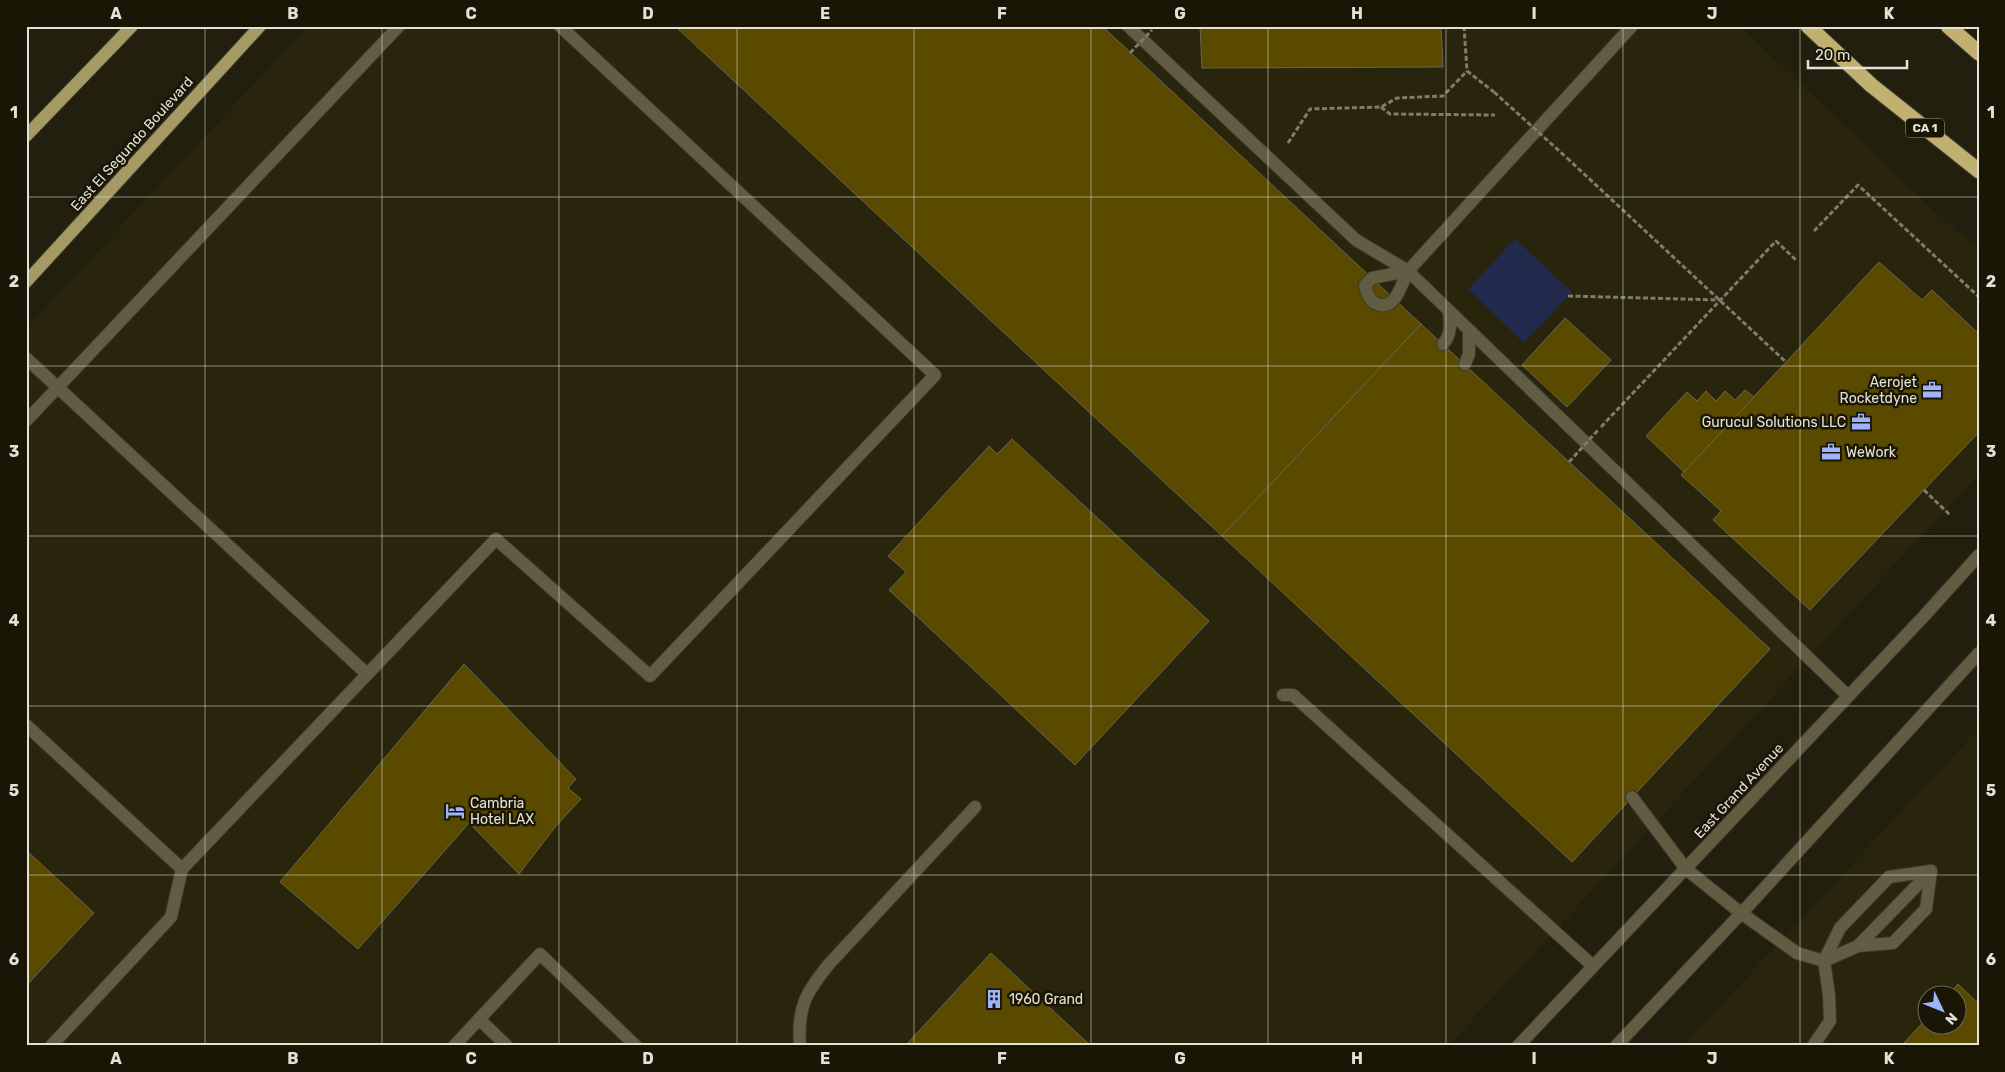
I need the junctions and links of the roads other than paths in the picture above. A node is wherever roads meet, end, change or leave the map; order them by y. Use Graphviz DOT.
graph roads {
  1 [pos="132,26"];
  2 [pos="260,26"];
  3 [pos="399,26"];
  4 [pos="560,26"];
  5 [pos="1128,26"];
  6 [pos="1632,26"];
  7 [pos="1808,26"];
  8 [pos="1948,26"];
  9 [pos="1979,53"];
  10 [pos="26,136"];
  11 [pos="1979,171"];
  12 [pos="1408,271"];
  13 [pos="26,282"];
  14 [pos="1449,311"];
  15 [pos="1469,331"];
  16 [pos="1443,344"];
  17 [pos="26,358"];
  18 [pos="1465,364"];
  19 [pos="58,387"];
  20 [pos="26,421"];
  21 [pos="1979,555"];
  22 [pos="1979,652"];
  23 [pos="367,674"];
  24 [pos="1283,695"];
  25 [pos="1848,696"];
  26 [pos="26,725"];
  27 [pos="1632,797"];
  28 [pos="975,807"];
  29 [pos="182,869"];
  30 [pos="1686,869"];
  31 [pos="1931,871"];
  32 [pos="1741,913"];
  33 [pos="1858,946"];
  34 [pos="1824,961"];
  35 [pos="1593,966"];
  36 [pos="479,1019"];
  37 [pos="51,1046"];
  38 [pos="454,1046"];
  39 [pos="507,1046"];
  40 [pos="636,1046"];
  41 [pos="800,1046"];
  42 [pos="1518,1046"];
  43 [pos="1616,1046"];
  44 [pos="1813,1046"];
  1 -- 10 [label="main road"];
  2 -- 13 [label="main road, East El Segundo Boulevard"];
  3 -- 19 [label="street"];
  4 -- 23 [label="street"];
  5 -- 12 [label="street"];
  6 -- 12 [label="street"];
  7 -- 11 [label="highway, CA 1"];
  8 -- 9 [label="highway"];
  12 -- 14 [label="street"];
  14 -- 15 [label="street"];
  14 -- 16 [label="street"];
  15 -- 18 [label="street"];
  15 -- 25 [label="street"];
  17 -- 19 [label="street"];
  19 -- 20 [label="street"];
  19 -- 23 [label="street"];
  21 -- 25 [label="street, East Grand Avenue"];
  22 -- 32 [label="street"];
  23 -- 29 [label="street"];
  24 -- 35 [label="street"];
  25 -- 30 [label="street, East Grand Avenue"];
  26 -- 29 [label="street"];
  27 -- 30 [label="street"];
  28 -- 41 [label="street"];
  29 -- 37 [label="street"];
  30 -- 32 [label="street"];
  30 -- 35 [label="street, East Grand Avenue"];
  31 -- 33 [label="street"];
  31 -- 33 [label="street"];
  31 -- 34 [label="street"];
  32 -- 34 [label="street"];
  32 -- 43 [label="street"];
  33 -- 34 [label="street"];
  34 -- 44 [label="street"];
  35 -- 42 [label="street, East Grand Avenue"];
  36 -- 38 [label="street"];
  36 -- 39 [label="street"];
  36 -- 40 [label="street"];
}
